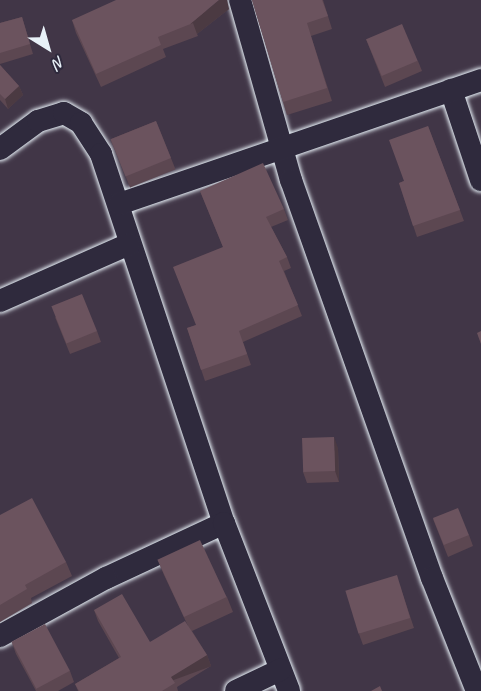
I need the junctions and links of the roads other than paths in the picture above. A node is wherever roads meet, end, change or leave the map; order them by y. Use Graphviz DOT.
graph roads {
  1 [pos="240,0"];
  2 [pos="481,80"];
  3 [pos="451,90"];
  4 [pos="0,149"];
  5 [pos="282,150"];
  6 [pos="481,180"];
  7 [pos="119,204"];
  8 [pos="129,244"];
  9 [pos="0,301"];
  10 [pos="224,523"];
  11 [pos="0,636"];
  12 [pos="280,670"];
  13 [pos="236,691"];
  14 [pos="289,691"];
  15 [pos="477,691"];
  1 -- 5 [label="street"];
  2 -- 3 [label="street"];
  3 -- 5 [label="street"];
  3 -- 6 [label="street"];
  4 -- 7 [label="street"];
  5 -- 7 [label="street"];
  5 -- 15 [label="street"];
  7 -- 8 [label="street"];
  8 -- 9 [label="street"];
  8 -- 10 [label="street"];
  10 -- 11 [label="street"];
  10 -- 12 [label="street"];
  12 -- 13 [label="street"];
  12 -- 14 [label="street"];
}
